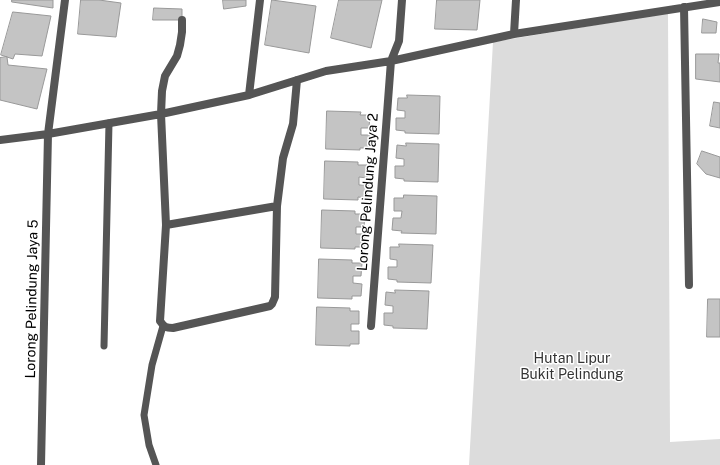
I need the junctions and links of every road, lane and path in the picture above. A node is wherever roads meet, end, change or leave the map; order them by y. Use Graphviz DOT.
graph roads {
  1 [pos="65,0"];
  2 [pos="260,0"];
  3 [pos="402,0"];
  4 [pos="516,0"];
  5 [pos="720,2"];
  6 [pos="684,7"];
  7 [pos="182,20"];
  8 [pos="514,34"];
  9 [pos="390,60"];
  10 [pos="297,80"];
  11 [pos="249,95"];
  12 [pos="161,114"];
  13 [pos="109,123"];
  14 [pos="48,134"];
  15 [pos="0,140"];
  16 [pos="277,206"];
  17 [pos="166,225"];
  18 [pos="689,285"];
  19 [pos="163,326"];
  20 [pos="371,326"];
  21 [pos="104,346"];
  22 [pos="41,465"];
  23 [pos="156,465"];
  1 -- 14 [label="street, Lorong Pelindung Jaya 5"];
  2 -- 11 [label="street"];
  3 -- 9 [label="street, Lorong Pelindung Jaya 2"];
  4 -- 8 [label="street"];
  5 -- 6 [label="street"];
  6 -- 8 [label="street"];
  6 -- 18 [label="street"];
  7 -- 12 [label="street"];
  8 -- 9 [label="street"];
  9 -- 10 [label="street"];
  9 -- 20 [label="street, Lorong Pelindung Jaya 2"];
  10 -- 11 [label="street"];
  10 -- 16 [label="street"];
  11 -- 12 [label="street"];
  12 -- 13 [label="street"];
  12 -- 17 [label="street"];
  13 -- 14 [label="street"];
  13 -- 21 [label="lane"];
  14 -- 15 [label="street"];
  14 -- 22 [label="street, Lorong Pelindung Jaya 5"];
  16 -- 17 [label="street"];
  16 -- 19 [label="street"];
  17 -- 19 [label="street"];
  19 -- 23 [label="lane"];
}
